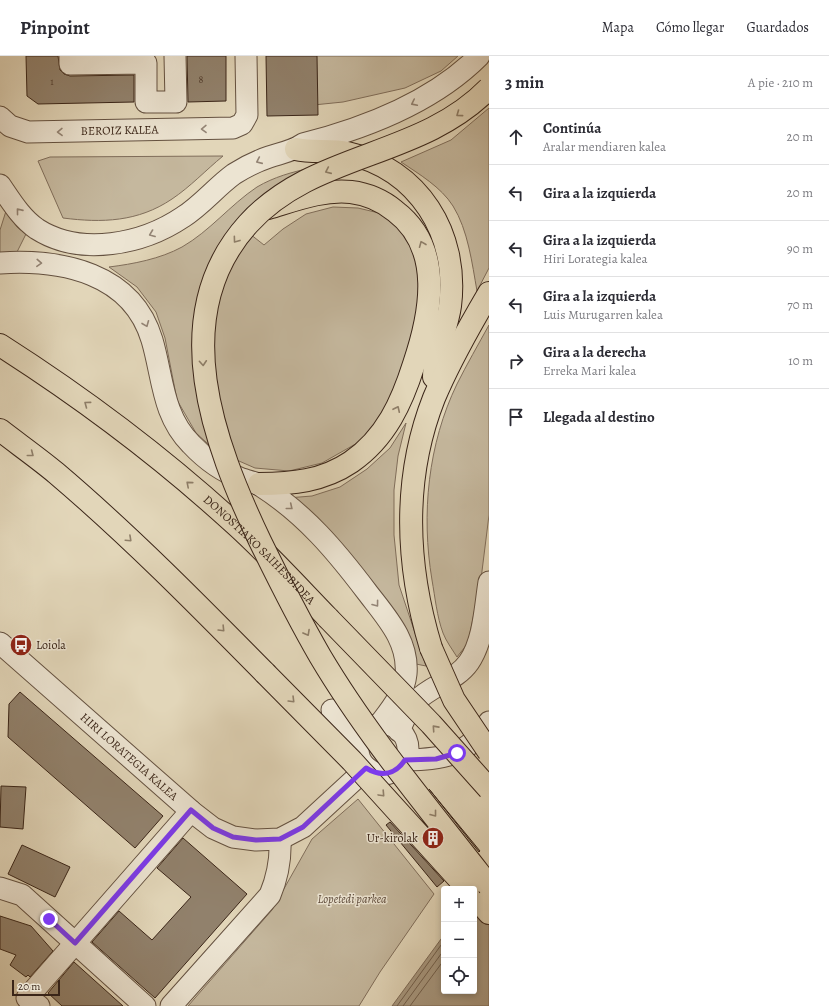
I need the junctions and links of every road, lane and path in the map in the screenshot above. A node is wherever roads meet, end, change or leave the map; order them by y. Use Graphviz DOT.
graph roads {
  1 [pos="70,56"];
  2 [pos="175,56"];
  3 [pos="246,56"];
  4 [pos="479,56"];
  5 [pos="489,88"];
  6 [pos="0,117"];
  7 [pos="296,149"];
  8 [pos="0,185"];
  9 [pos="262,211"];
  10 [pos="0,263"];
  11 [pos="489,293"];
  12 [pos="0,345"];
  13 [pos="434,398"];
  14 [pos="0,430"];
  15 [pos="259,484"];
  16 [pos="489,582"];
  17 [pos="0,642"];
  18 [pos="332,710"];
  19 [pos="489,722"];
  20 [pos="379,725"];
  21 [pos="399,731"];
  22 [pos="360,741"];
  23 [pos="489,752"];
  24 [pos="405,760"];
  25 [pos="366,768"];
  26 [pos="489,789"];
  27 [pos="191,810"];
  28 [pos="280,839"];
  29 [pos="465,886"];
  30 [pos="489,886"];
  31 [pos="0,888"];
  32 [pos="477,899"];
  33 [pos="489,913"];
  34 [pos="75,943"];
  35 [pos="33,1002"];
  36 [pos="145,1006"];
  37 [pos="171,1006"];
  1 -- 2 [label="street"];
  3 -- 6 [label="street, BEROIZ KALEA, one-way"];
  4 -- 7 [label="street, one-way"];
  5 -- 9 [label="highway, one-way, bridge"];
  7 -- 8 [label="street, one-way"];
  7 -- 13 [label="highway"];
  15 -- 9 [label="highway, one-way"];
  9 -- 30 [label="highway, one-way, bridge"];
  10 -- 15 [label="street, one-way"];
  11 -- 13 [label="highway"];
  26 -- 12 [label="highway, DONOSTIAKO SAIHESBIDEA, one-way, bridge"];
  13 -- 23 [label="highway, bridge"];
  14 -- 29 [label="highway, one-way, bridge"];
  15 -- 20 [label="street, one-way"];
  16 -- 21 [label="street"];
  17 -- 27 [label="street, HIRI LORATEGIA KALEA"];
  18 -- 22 [label="street"];
  19 -- 24 [label="street"];
  20 -- 21 [label="street"];
  20 -- 22 [label="street"];
  21 -- 24 [label="street"];
  22 -- 25 [label="street"];
  24 -- 25 [label="street"];
  25 -- 28 [label="street, HIRI LORATEGIA KALEA"];
  27 -- 28 [label="street, HIRI LORATEGIA KALEA"];
  27 -- 34 [label="street"];
  28 -- 37 [label="street"];
  31 -- 34 [label="street"];
  32 -- 33 [label="highway"];
  34 -- 35 [label="street"];
  34 -- 36 [label="street"];
}
